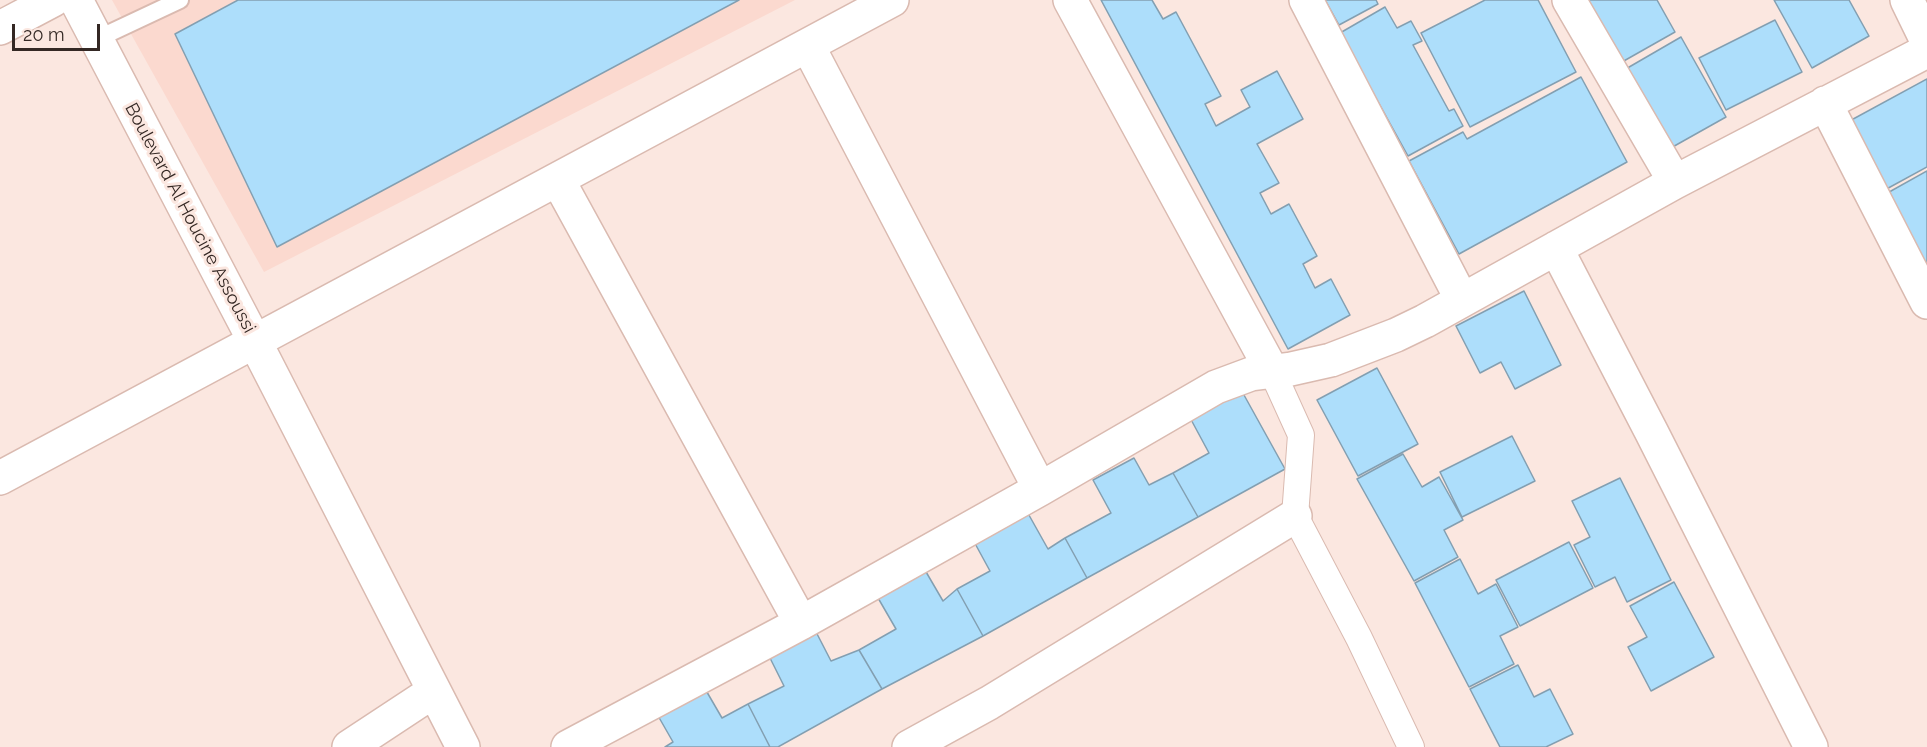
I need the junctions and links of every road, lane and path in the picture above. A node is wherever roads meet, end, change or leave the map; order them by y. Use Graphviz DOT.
graph roads {
  1 [pos="53,0"];
  2 [pos="76,0"];
  3 [pos="180,0"];
  4 [pos="892,0"];
  5 [pos="1070,0"];
  6 [pos="1306,0"];
  7 [pos="1569,0"];
  8 [pos="1906,0"];
  9 [pos="0,28"];
  10 [pos="97,39"];
  11 [pos="1927,41"];
  12 [pos="808,46"];
  13 [pos="1927,51"];
  14 [pos="1825,103"];
  15 [pos="558,180"];
  16 [pos="1675,182"];
  17 [pos="1556,249"];
  18 [pos="1462,300"];
  19 [pos="1927,302"];
  20 [pos="254,340"];
  21 [pos="1272,371"];
  22 [pos="0,478"];
  23 [pos="1040,489"];
  24 [pos="1294,516"];
  25 [pos="801,623"];
  26 [pos="434,691"];
  27 [pos="349,747"];
  28 [pos="463,747"];
  29 [pos="568,747"];
  30 [pos="909,747"];
  31 [pos="1411,747"];
  32 [pos="1811,747"];
  1 -- 9 [label="street"];
  2 -- 10 [label="street, Boulevard Al Houcine Assoussi"];
  3 -- 10 [label="lane"];
  4 -- 12 [label="street"];
  5 -- 21 [label="street"];
  6 -- 18 [label="street"];
  7 -- 16 [label="street"];
  8 -- 11 [label="street"];
  10 -- 20 [label="street, Boulevard Al Houcine Assoussi"];
  12 -- 15 [label="street"];
  12 -- 23 [label="street"];
  13 -- 14 [label="street"];
  14 -- 16 [label="street"];
  14 -- 19 [label="street"];
  15 -- 20 [label="street"];
  15 -- 25 [label="street"];
  16 -- 17 [label="street"];
  17 -- 18 [label="street"];
  17 -- 32 [label="street"];
  18 -- 21 [label="street"];
  20 -- 22 [label="street, Boulevard Al Houcine Assoussi"];
  20 -- 26 [label="street"];
  21 -- 23 [label="street"];
  21 -- 24 [label="street"];
  23 -- 25 [label="street"];
  24 -- 30 [label="street"];
  24 -- 31 [label="street"];
  25 -- 29 [label="street"];
  26 -- 27 [label="street"];
  26 -- 28 [label="street"];
}
